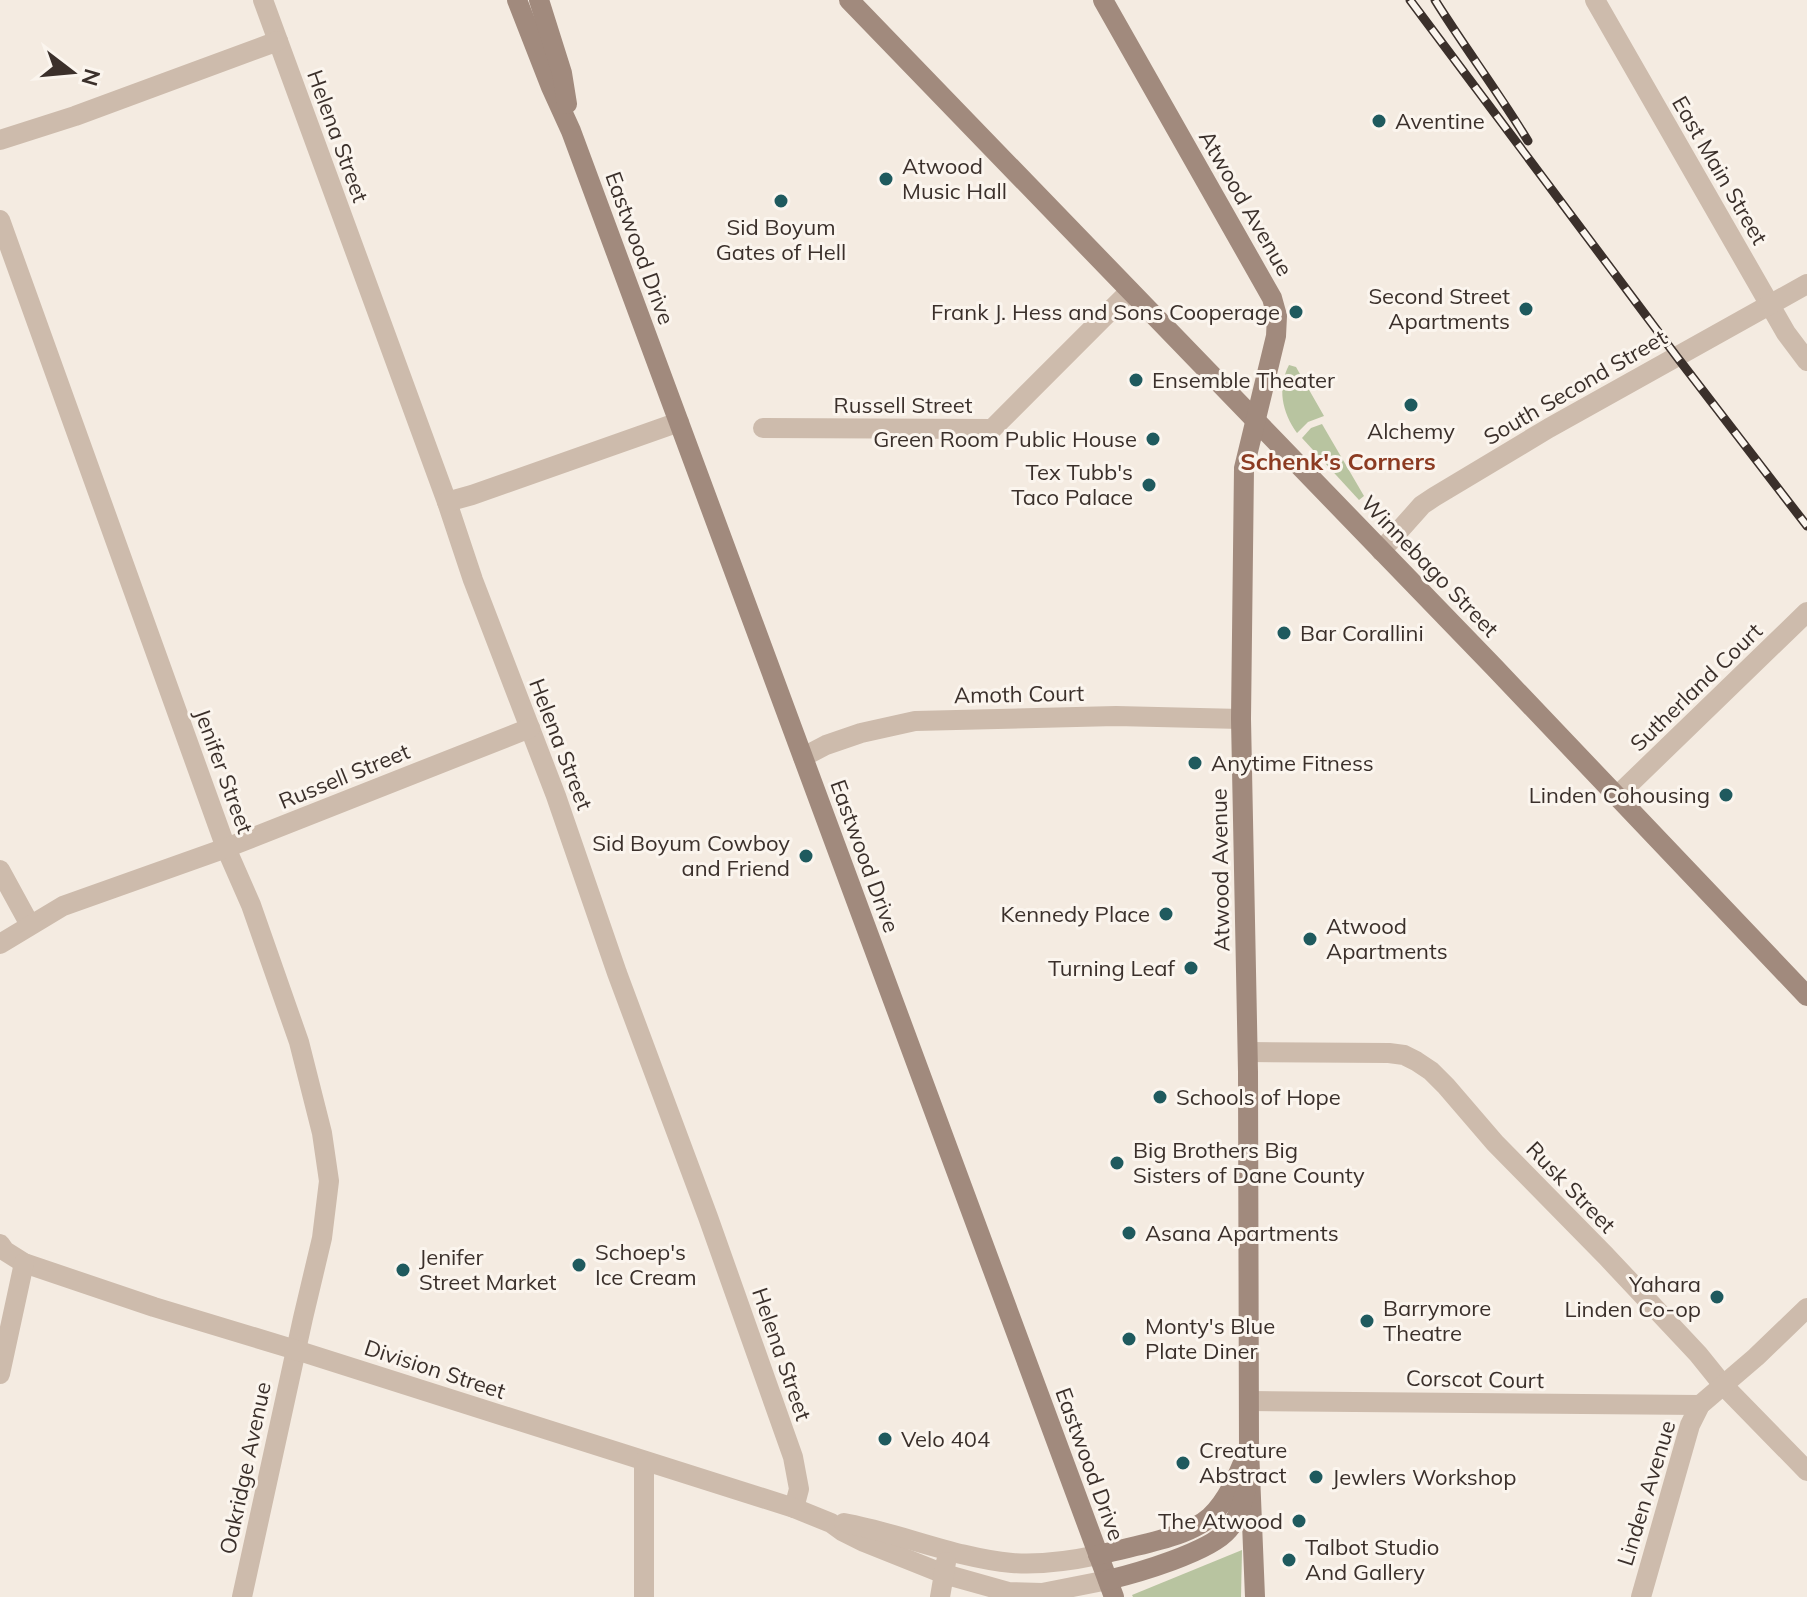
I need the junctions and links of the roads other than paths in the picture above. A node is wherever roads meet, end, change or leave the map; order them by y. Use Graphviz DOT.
graph roads {
  1 [pos="263,0"];
  2 [pos="517,0"];
  3 [pos="539,0"];
  4 [pos="849,0"];
  5 [pos="1103,0"];
  6 [pos="1595,0"];
  7 [pos="278,41"];
  8 [pos="571,131"];
  9 [pos="0,140"];
  10 [pos="0,220"];
  11 [pos="1807,284"];
  12 [pos="1130,291"];
  13 [pos="1770,305"];
  14 [pos="1807,361"];
  15 [pos="1255,418"];
  16 [pos="679,422"];
  17 [pos="763,428"];
  18 [pos="447,502"];
  19 [pos="1381,551"];
  20 [pos="1807,612"];
  21 [pos="1241,719"];
  22 [pos="530,728"];
  23 [pos="803,757"];
  24 [pos="1618,795"];
  25 [pos="226,848"];
  26 [pos="0,870"];
  27 [pos="30,925"];
  28 [pos="0,944"];
  29 [pos="1807,996"];
  30 [pos="1248,1052"];
  31 [pos="0,1244"];
  32 [pos="24,1263"];
  33 [pos="1807,1308"];
  34 [pos="296,1350"];
  35 [pos="0,1374"];
  36 [pos="1723,1385"];
  37 [pos="1249,1401"];
  38 [pos="1700,1405"];
  39 [pos="1249,1449"];
  40 [pos="644,1461"];
  41 [pos="1807,1471"];
  42 [pos="1250,1474"];
  43 [pos="794,1508"];
  44 [pos="831,1523"];
  45 [pos="949,1550"];
  46 [pos="1098,1555"];
  47 [pos="944,1574"];
  48 [pos="1111,1589"];
  49 [pos="242,1597"];
  50 [pos="644,1597"];
  51 [pos="940,1597"];
  52 [pos="1255,1597"];
  53 [pos="1641,1597"];
  1 -- 7 [label="street, Helena Street"];
  2 -- 8 [label="street, Eastwood Drive"];
  3 -- 8 [label="street, Eastwood Drive"];
  4 -- 12 [label="street, Winnebago Street"];
  5 -- 15 [label="street, Atwood Avenue"];
  6 -- 13 [label="street, East Main Street"];
  7 -- 9 [label="street"];
  7 -- 18 [label="street, Helena Street"];
  8 -- 16 [label="street, Eastwood Drive"];
  10 -- 25 [label="street, Jenifer Street"];
  11 -- 13 [label="street, South Second Street"];
  12 -- 15 [label="street, Winnebago Street"];
  12 -- 17 [label="street, Russell Street"];
  13 -- 14 [label="street, East Main Street"];
  13 -- 19 [label="street, South Second Street"];
  15 -- 19 [label="street, Winnebago Street"];
  15 -- 21 [label="street, Atwood Avenue"];
  16 -- 18 [label="street"];
  16 -- 23 [label="street, Eastwood Drive"];
  18 -- 22 [label="street, Helena Street"];
  19 -- 24 [label="street, Winnebago Street"];
  20 -- 24 [label="street, Sutherland Court"];
  21 -- 23 [label="street, Amoth Court"];
  21 -- 30 [label="street, Atwood Avenue"];
  22 -- 25 [label="street, Russell Street"];
  22 -- 43 [label="street, Helena Street"];
  23 -- 46 [label="street, Eastwood Drive"];
  24 -- 29 [label="street, Winnebago Street"];
  25 -- 27 [label="street, Russell Street"];
  25 -- 34 [label="street, Jenifer Street"];
  26 -- 27 [label="street"];
  27 -- 28 [label="street, Russell Street"];
  30 -- 36 [label="street, Rusk Street"];
  30 -- 37 [label="street, Atwood Avenue"];
  31 -- 32 [label="street, Division Street"];
  32 -- 34 [label="street, Division Street"];
  32 -- 35 [label="street"];
  33 -- 36 [label="street, Linden Avenue"];
  34 -- 40 [label="street, Division Street"];
  34 -- 49 [label="street, Oakridge Avenue"];
  36 -- 38 [label="street, Linden Avenue"];
  36 -- 41 [label="street, Rusk Street"];
  37 -- 38 [label="street, Corscot Court"];
  37 -- 39 [label="street, Atwood Avenue"];
  38 -- 53 [label="street, Linden Avenue"];
  39 -- 42 [label="street, Atwood Avenue"];
  39 -- 46 [label="street, Division Street"];
  40 -- 43 [label="street, Division Street"];
  40 -- 50 [label="street"];
  42 -- 48 [label="street, Division Street"];
  42 -- 52 [label="street, Atwood Avenue"];
  43 -- 44 [label="street, Division Street"];
  44 -- 45 [label="street, Division Street"];
  44 -- 47 [label="street, Division Street"];
  45 -- 46 [label="street, Division Street"];
  45 -- 47 [label="street"];
  46 -- 48 [label="street, Eastwood Drive"];
  47 -- 48 [label="street, Division Street"];
  47 -- 51 [label="street"];
}
